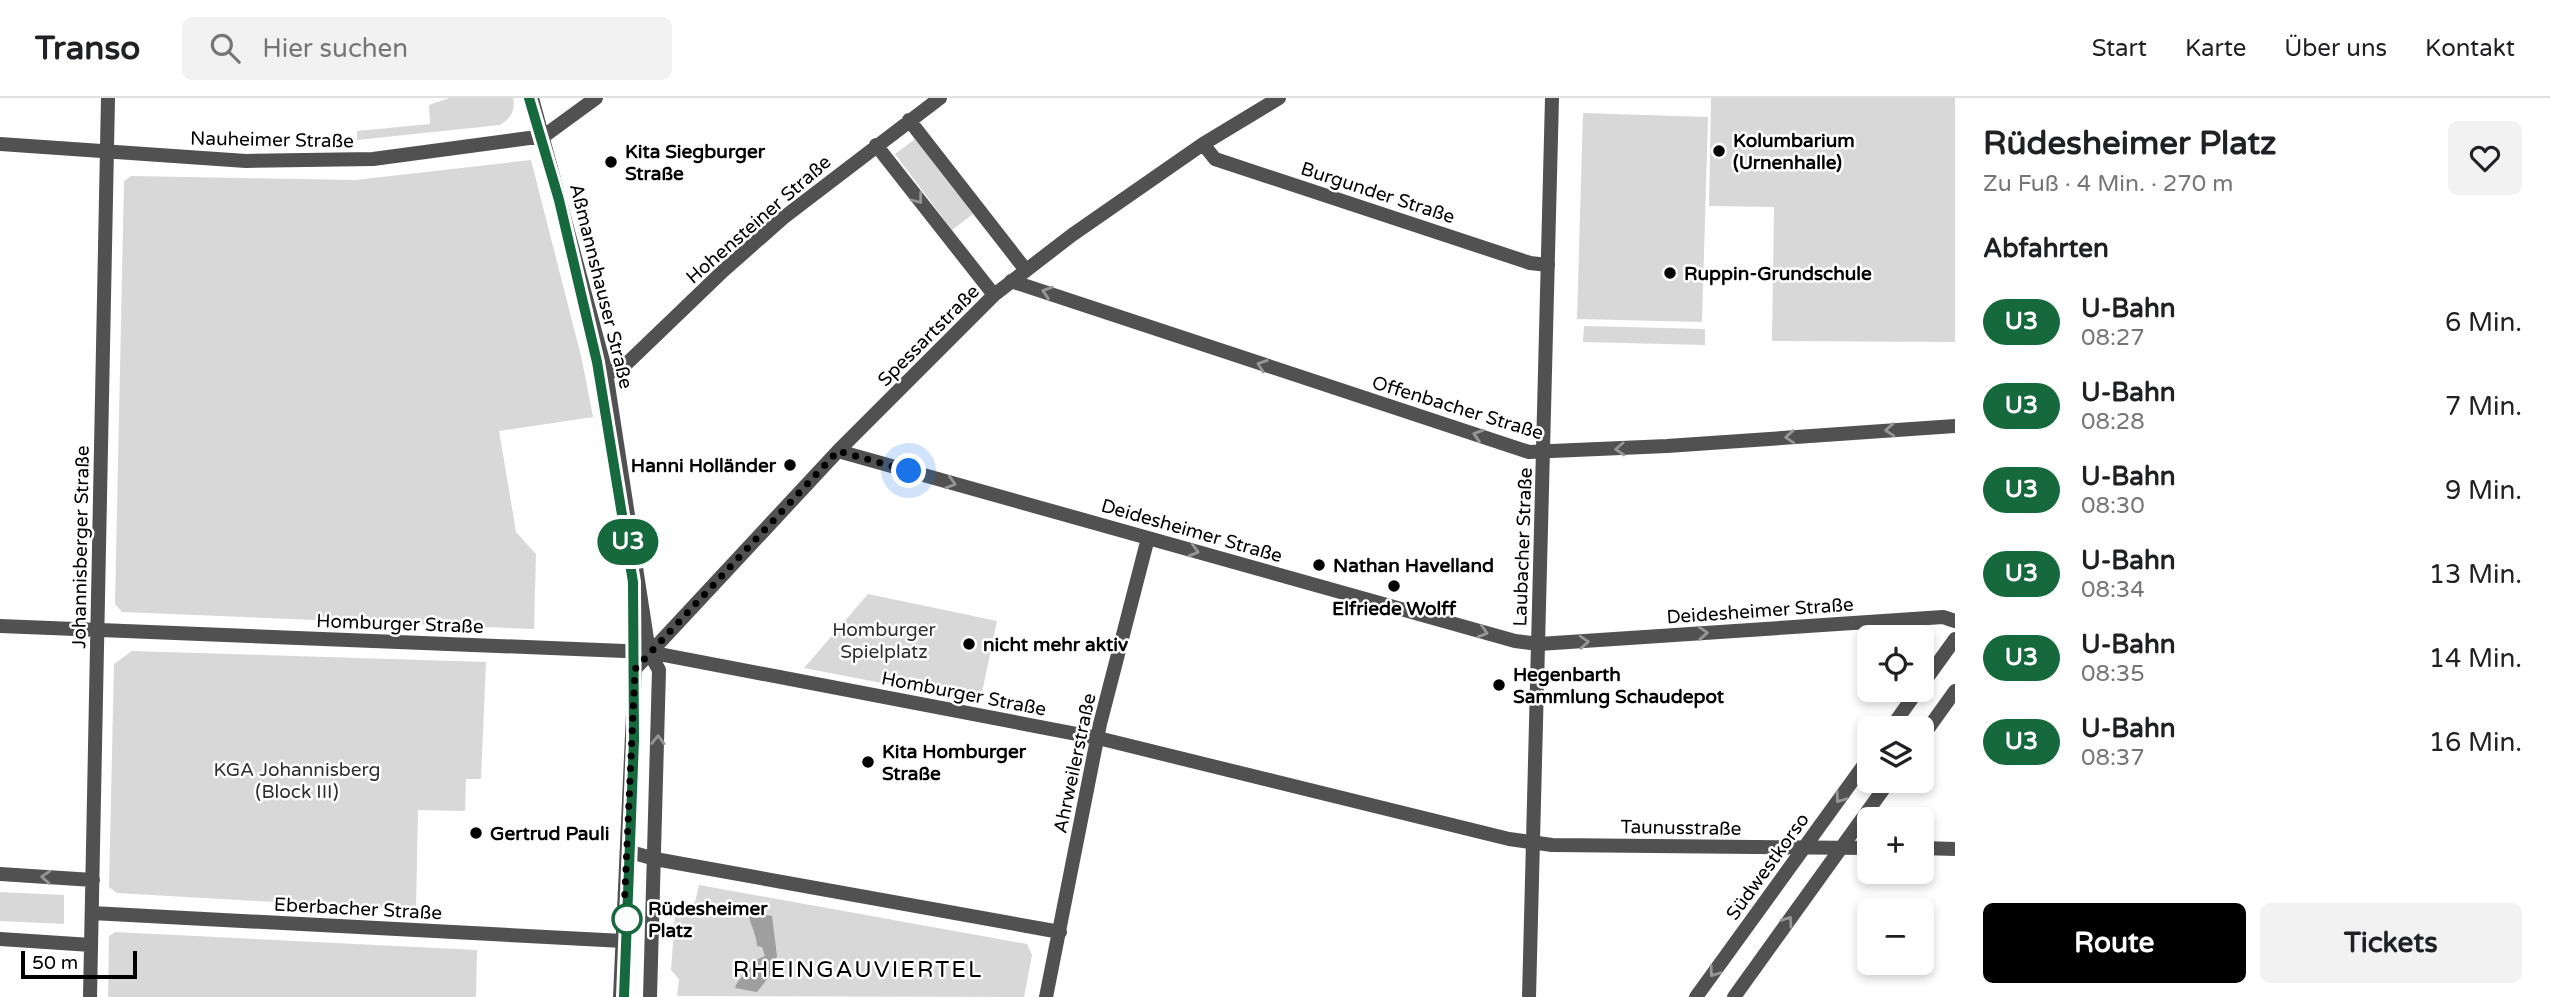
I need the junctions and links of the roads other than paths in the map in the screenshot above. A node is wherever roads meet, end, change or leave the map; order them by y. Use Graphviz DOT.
graph roads {
  1 [pos="108,98"];
  2 [pos="532,98"];
  3 [pos="596,98"];
  4 [pos="940,98"];
  5 [pos="1279,98"];
  6 [pos="1552,98"];
  7 [pos="909,120"];
  8 [pos="544,136"];
  9 [pos="0,144"];
  10 [pos="1203,144"];
  11 [pos="876,145"];
  12 [pos="107,153"];
  13 [pos="1548,265"];
  14 [pos="1025,269"];
  15 [pos="1011,281"];
  16 [pos="994,295"];
  17 [pos="606,372"];
  18 [pos="1955,426"];
  19 [pos="838,451"];
  20 [pos="1544,453"];
  21 [pos="1147,538"];
  22 [pos="1955,621"];
  23 [pos="0,626"];
  24 [pos="97,630"];
  25 [pos="1955,639"];
  26 [pos="1539,644"];
  27 [pos="649,652"];
  28 [pos="1934,668"];
  29 [pos="1955,691"];
  30 [pos="1934,720"];
  31 [pos="1098,738"];
  32 [pos="1857,775"];
  33 [pos="1881,793"];
  34 [pos="1534,843"];
  35 [pos="1804,848"];
  36 [pos="1841,848"];
  37 [pos="1857,848"];
  38 [pos="1934,848"];
  39 [pos="1955,849"];
  40 [pos="627,851"];
  41 [pos="655,859"];
  42 [pos="0,874"];
  43 [pos="93,880"];
  44 [pos="92,913"];
  45 [pos="1060,932"];
  46 [pos="0,939"];
  47 [pos="623,942"];
  48 [pos="92,944"];
  49 [pos="1740,994"];
  50 [pos="90,997"];
  51 [pos="620,997"];
  52 [pos="650,997"];
  53 [pos="1046,997"];
  54 [pos="1530,997"];
  55 [pos="1696,997"];
  1 -- 12 [label="street, Johannisberger Straße"];
  2 -- 8 [label="street, Aßmannshauser Straße"];
  3 -- 8 [label="street"];
  4 -- 7 [label="street, Hohensteiner Straße"];
  5 -- 10 [label="street, Spessartstraße"];
  6 -- 13 [label="street, Laubacher Straße"];
  7 -- 11 [label="street, Hohensteiner Straße"];
  7 -- 14 [label="street"];
  8 -- 12 [label="street, Nauheimer Straße"];
  8 -- 17 [label="street, Aßmannshauser Straße"];
  9 -- 12 [label="street, Nauheimer Straße"];
  10 -- 13 [label="street, Burgunder Straße"];
  10 -- 14 [label="street, Spessartstraße"];
  11 -- 16 [label="street, one-way"];
  11 -- 17 [label="street, Hohensteiner Straße"];
  12 -- 24 [label="street, Johannisberger Straße"];
  13 -- 20 [label="street, Laubacher Straße"];
  14 -- 15 [label="street, Spessartstraße"];
  15 -- 16 [label="street, Spessartstraße"];
  20 -- 15 [label="street, Offenbacher Straße, one-way"];
  16 -- 19 [label="street, Spessartstraße"];
  17 -- 27 [label="street, Aßmannshauser Straße"];
  18 -- 20 [label="street, Offenbacher Straße, one-way"];
  19 -- 21 [label="street, Deidesheimer Straße, one-way"];
  19 -- 27 [label="street, Spessartstraße"];
  20 -- 26 [label="street, Laubacher Straße"];
  21 -- 26 [label="street, Deidesheimer Straße, one-way"];
  21 -- 31 [label="street, Ahrweilerstraße"];
  26 -- 22 [label="street, Deidesheimer Straße, one-way"];
  23 -- 24 [label="street, Homburger Straße"];
  24 -- 27 [label="street, Homburger Straße"];
  24 -- 43 [label="street, Johannisberger Straße"];
  25 -- 28 [label="street"];
  26 -- 34 [label="street, Laubacher Straße"];
  27 -- 31 [label="street, Homburger Straße"];
  27 -- 40 [label="street, Spessartstraße"];
  41 -- 27 [label="street, Aßmannshauser Straße, one-way"];
  29 -- 30 [label="street"];
  31 -- 34 [label="street, Homburger Straße"];
  31 -- 45 [label="street, Ahrweilerstraße"];
  32 -- 35 [label="street, Südwestkorso, one-way"];
  33 -- 36 [label="street"];
  34 -- 35 [label="street, Taunusstraße"];
  34 -- 54 [label="street, Laubacher Straße"];
  35 -- 36 [label="street, Taunusstraße"];
  35 -- 55 [label="street, Südwestkorso, one-way"];
  36 -- 37 [label="street, Taunusstraße"];
  49 -- 36 [label="street, one-way"];
  38 -- 39 [label="street"];
  40 -- 41 [label="street"];
  40 -- 47 [label="street, Spessartstraße"];
  41 -- 45 [label="street"];
  41 -- 52 [label="street, Aßmannshauser Straße"];
  43 -- 42 [label="street, one-way"];
  43 -- 44 [label="street, Johannisberger Straße"];
  44 -- 47 [label="street, Eberbacher Straße"];
  44 -- 48 [label="street, Johannisberger Straße"];
  45 -- 53 [label="street, Ahrweilerstraße"];
  46 -- 48 [label="street"];
  47 -- 51 [label="street, Spessartstraße"];
  48 -- 50 [label="street, Johannisberger Straße"];
}
